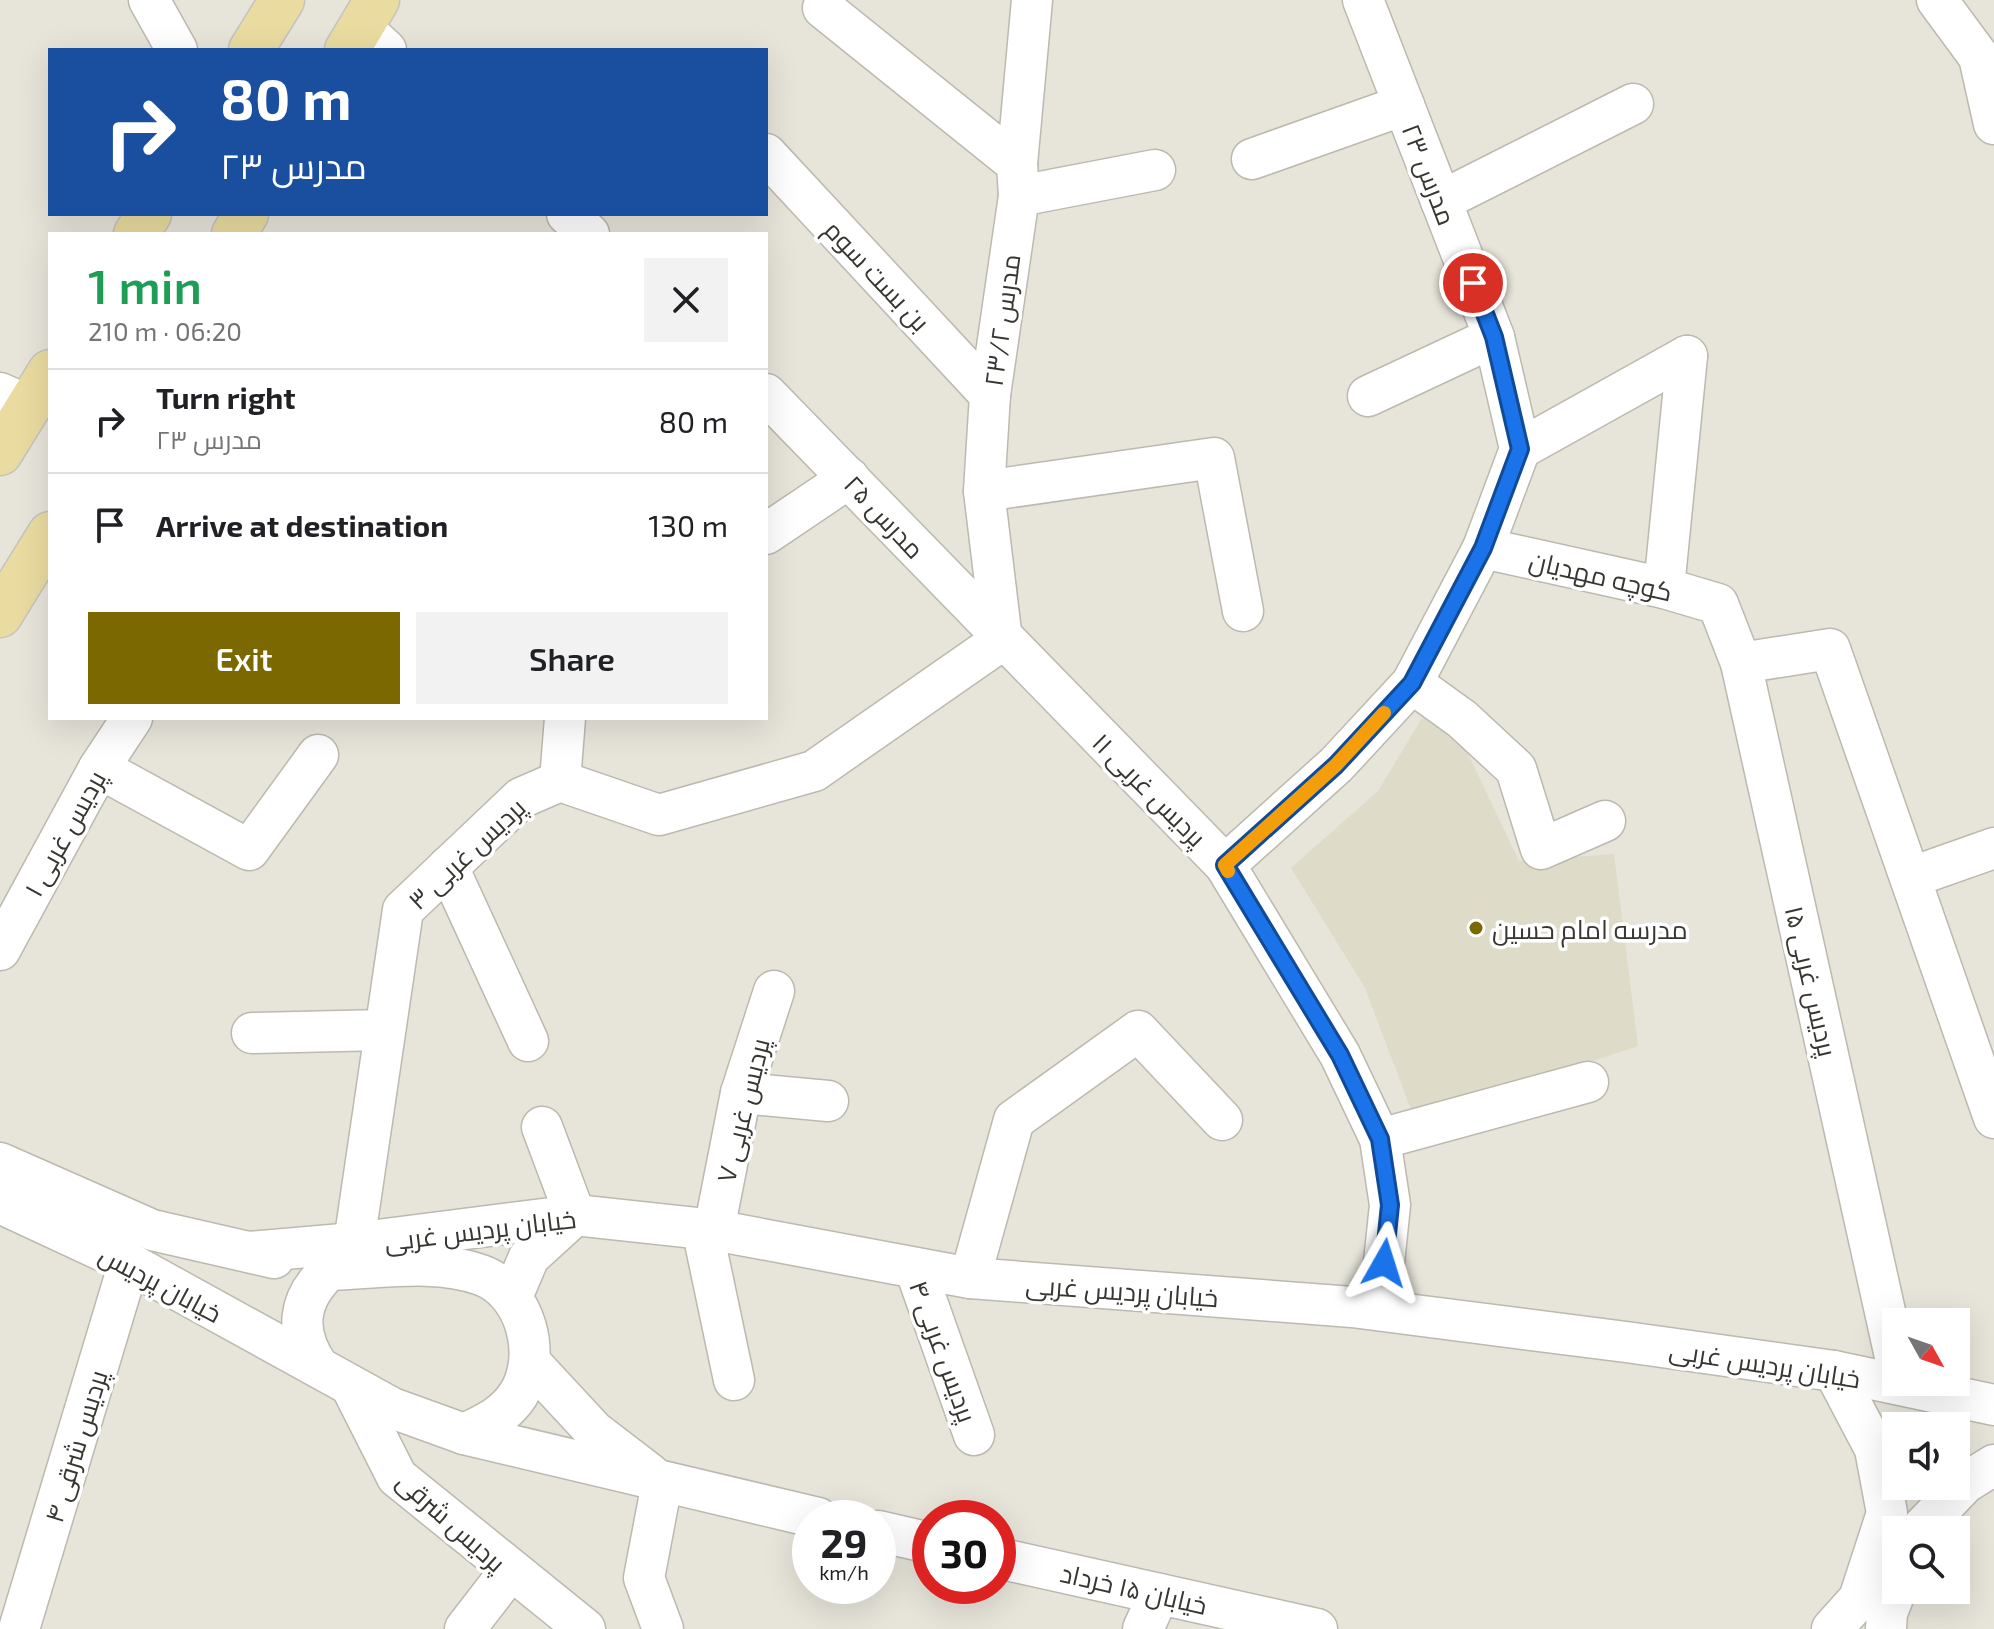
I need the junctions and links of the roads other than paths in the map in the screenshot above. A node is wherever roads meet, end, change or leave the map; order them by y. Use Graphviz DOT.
graph roads {
  1 [pos="149,0"];
  2 [pos="282,0"];
  3 [pos="1032,0"];
  4 [pos="1363,0"];
  5 [pos="1937,0"];
  6 [pos="823,8"];
  7 [pos="176,48"];
  8 [pos="252,48"];
  9 [pos="1633,104"];
  10 [pos="1404,105"];
  11 [pos="1994,124"];
  12 [pos="768,156"];
  13 [pos="1252,159"];
  14 [pos="1155,170"];
  15 [pos="1018,180"];
  16 [pos="1441,201"];
  17 [pos="569,216"];
  18 [pos="587,232"];
  19 [pos="1494,337"];
  20 [pos="26,391"];
  21 [pos="990,395"];
  22 [pos="768,396"];
  23 [pos="1368,396"];
  24 [pos="1520,449"];
  25 [pos="0,453"];
  26 [pos="849,478"];
  27 [pos="984,491"];
  28 [pos="768,533"];
  29 [pos="48,537"];
  30 [pos="1483,548"];
  31 [pos="1664,588"];
  32 [pos="4,598"];
  33 [pos="1718,604"];
  34 [pos="1243,611"];
  35 [pos="1002,640"];
  36 [pos="1741,663"];
  37 [pos="1412,683"];
  38 [pos="131,720"];
  39 [pos="565,720"];
  40 [pos="318,755"];
  41 [pos="99,768"];
  42 [pos="560,781"];
  43 [pos="1605,821"];
  44 [pos="1994,848"];
  45 [pos="1225,865"];
  46 [pos="448,867"];
  47 [pos="1912,877"];
  48 [pos="0,950"];
  49 [pos="774,991"];
  50 [pos="384,1030"];
  51 [pos="252,1033"];
  52 [pos="528,1041"];
  53 [pos="1588,1082"];
  54 [pos="741,1093"];
  55 [pos="828,1101"];
  56 [pos="1994,1118"];
  57 [pos="1222,1120"];
  58 [pos="542,1127"];
  59 [pos="1380,1139"];
  60 [pos="0,1163"];
  61 [pos="0,1203"];
  62 [pos="575,1215"];
  63 [pos="708,1229"];
  64 [pos="341,1257"];
  65 [pos="129,1263"];
  66 [pos="915,1268"];
  67 [pos="970,1278"];
  68 [pos="512,1297"];
  69 [pos="1884,1308"];
  70 [pos="1379,1310"];
  71 [pos="530,1362"];
  72 [pos="1834,1371"];
  73 [pos="1994,1374"];
  74 [pos="1882,1375"];
  75 [pos="335,1377"];
  76 [pos="734,1380"];
  77 [pos="1978,1401"];
  78 [pos="464,1434"];
  79 [pos="974,1435"];
  80 [pos="1994,1465"];
  81 [pos="662,1483"];
  82 [pos="792,1512"];
  83 [pos="1933,1516"];
  84 [pos="1016,1562"];
  85 [pos="509,1572"];
  86 [pos="1159,1594"];
  87 [pos="1891,1604"];
  88 [pos="19,1629"];
  89 [pos="465,1629"];
  90 [pos="585,1629"];
  91 [pos="663,1629"];
  92 [pos="1143,1629"];
  93 [pos="1317,1629"];
  94 [pos="1832,1629"];
  95 [pos="1886,1629"];
  1 -- 7 [label="street"];
  2 -- 8 [label="main road"];
  3 -- 15 [label="street, مدرس ۲۳/۲"];
  4 -- 10 [label="street, مدرس ۲۳"];
  5 -- 11 [label="street"];
  6 -- 15 [label="street"];
  9 -- 16 [label="street"];
  10 -- 13 [label="street"];
  10 -- 16 [label="street, مدرس ۲۳"];
  12 -- 21 [label="street, بن بست سوم"];
  14 -- 15 [label="street"];
  15 -- 21 [label="street, مدرس ۲۳/۲"];
  16 -- 19 [label="street, مدرس ۲۳"];
  17 -- 18 [label="street"];
  19 -- 23 [label="street"];
  19 -- 24 [label="street, مدرس ۲۳"];
  20 -- 25 [label="main road"];
  21 -- 27 [label="street, مدرس ۲۳/۲"];
  22 -- 26 [label="street, مدرس ۲۵"];
  24 -- 30 [label="street"];
  24 -- 31 [label="street"];
  26 -- 28 [label="street"];
  26 -- 35 [label="street, مدرس ۲۵"];
  27 -- 34 [label="street"];
  27 -- 35 [label="street, مدرس ۲۳/۲"];
  29 -- 32 [label="main road"];
  30 -- 31 [label="street, کوچه مهدیان"];
  30 -- 37 [label="street"];
  31 -- 33 [label="street, کوچه مهدیان"];
  33 -- 36 [label="street, پردیس غربی ۱۵"];
  35 -- 42 [label="street"];
  35 -- 45 [label="street, پردیس غربی ۱۱"];
  36 -- 47 [label="street"];
  36 -- 69 [label="street, پردیس غربی ۱۵"];
  37 -- 43 [label="street"];
  37 -- 45 [label="street"];
  38 -- 41 [label="street, پردیس غربی ۱"];
  39 -- 42 [label="street"];
  40 -- 41 [label="street"];
  41 -- 48 [label="street, پردیس غربی ۱"];
  42 -- 46 [label="street, پردیس غربی ۳"];
  44 -- 47 [label="street"];
  45 -- 59 [label="street, پردیس غربی ۱۱"];
  46 -- 50 [label="street, پردیس غربی ۳"];
  46 -- 52 [label="street"];
  47 -- 56 [label="street"];
  49 -- 54 [label="street, پردیس غربی ۷"];
  50 -- 51 [label="street"];
  50 -- 64 [label="street, پردیس غربی ۳"];
  53 -- 59 [label="street"];
  54 -- 55 [label="street"];
  54 -- 63 [label="street, پردیس غربی ۷"];
  57 -- 67 [label="street"];
  58 -- 62 [label="street"];
  59 -- 70 [label="street, پردیس غربی ۱۱"];
  60 -- 64 [label="street, خیابان پردیس"];
  61 -- 65 [label="street, خیابان پردیس"];
  62 -- 63 [label="street, خیابان پردیس غربی"];
  62 -- 64 [label="street, خیابان پردیس غربی"];
  62 -- 68 [label="street"];
  63 -- 66 [label="street, خیابان پردیس غربی"];
  63 -- 76 [label="street"];
  64 -- 68 [label="street"];
  64 -- 75 [label="street"];
  65 -- 75 [label="street, خیابان پردیس"];
  65 -- 88 [label="street, پردیس شرقی ۴"];
  66 -- 67 [label="street, خیابان پردیس غربی"];
  66 -- 79 [label="street, پردیس غربی ۴"];
  67 -- 70 [label="street, خیابان پردیس غربی"];
  68 -- 71 [label="street"];
  70 -- 72 [label="street, خیابان پردیس غربی"];
  71 -- 78 [label="street"];
  71 -- 81 [label="street"];
  72 -- 74 [label="street, خیابان پردیس غربی"];
  72 -- 94 [label="street"];
  73 -- 77 [label="street"];
  75 -- 78 [label="street"];
  75 -- 85 [label="street, پردیس شرقی"];
  78 -- 81 [label="street"];
  80 -- 83 [label="street"];
  81 -- 82 [label="street"];
  81 -- 91 [label="street"];
  84 -- 86 [label="street, خیابان ۱۵ خرداد"];
  85 -- 89 [label="street"];
  85 -- 90 [label="street, پردیس شرقی"];
  86 -- 92 [label="street"];
  86 -- 93 [label="street, خیابان ۱۵ خرداد"];
  87 -- 95 [label="street"];
}
